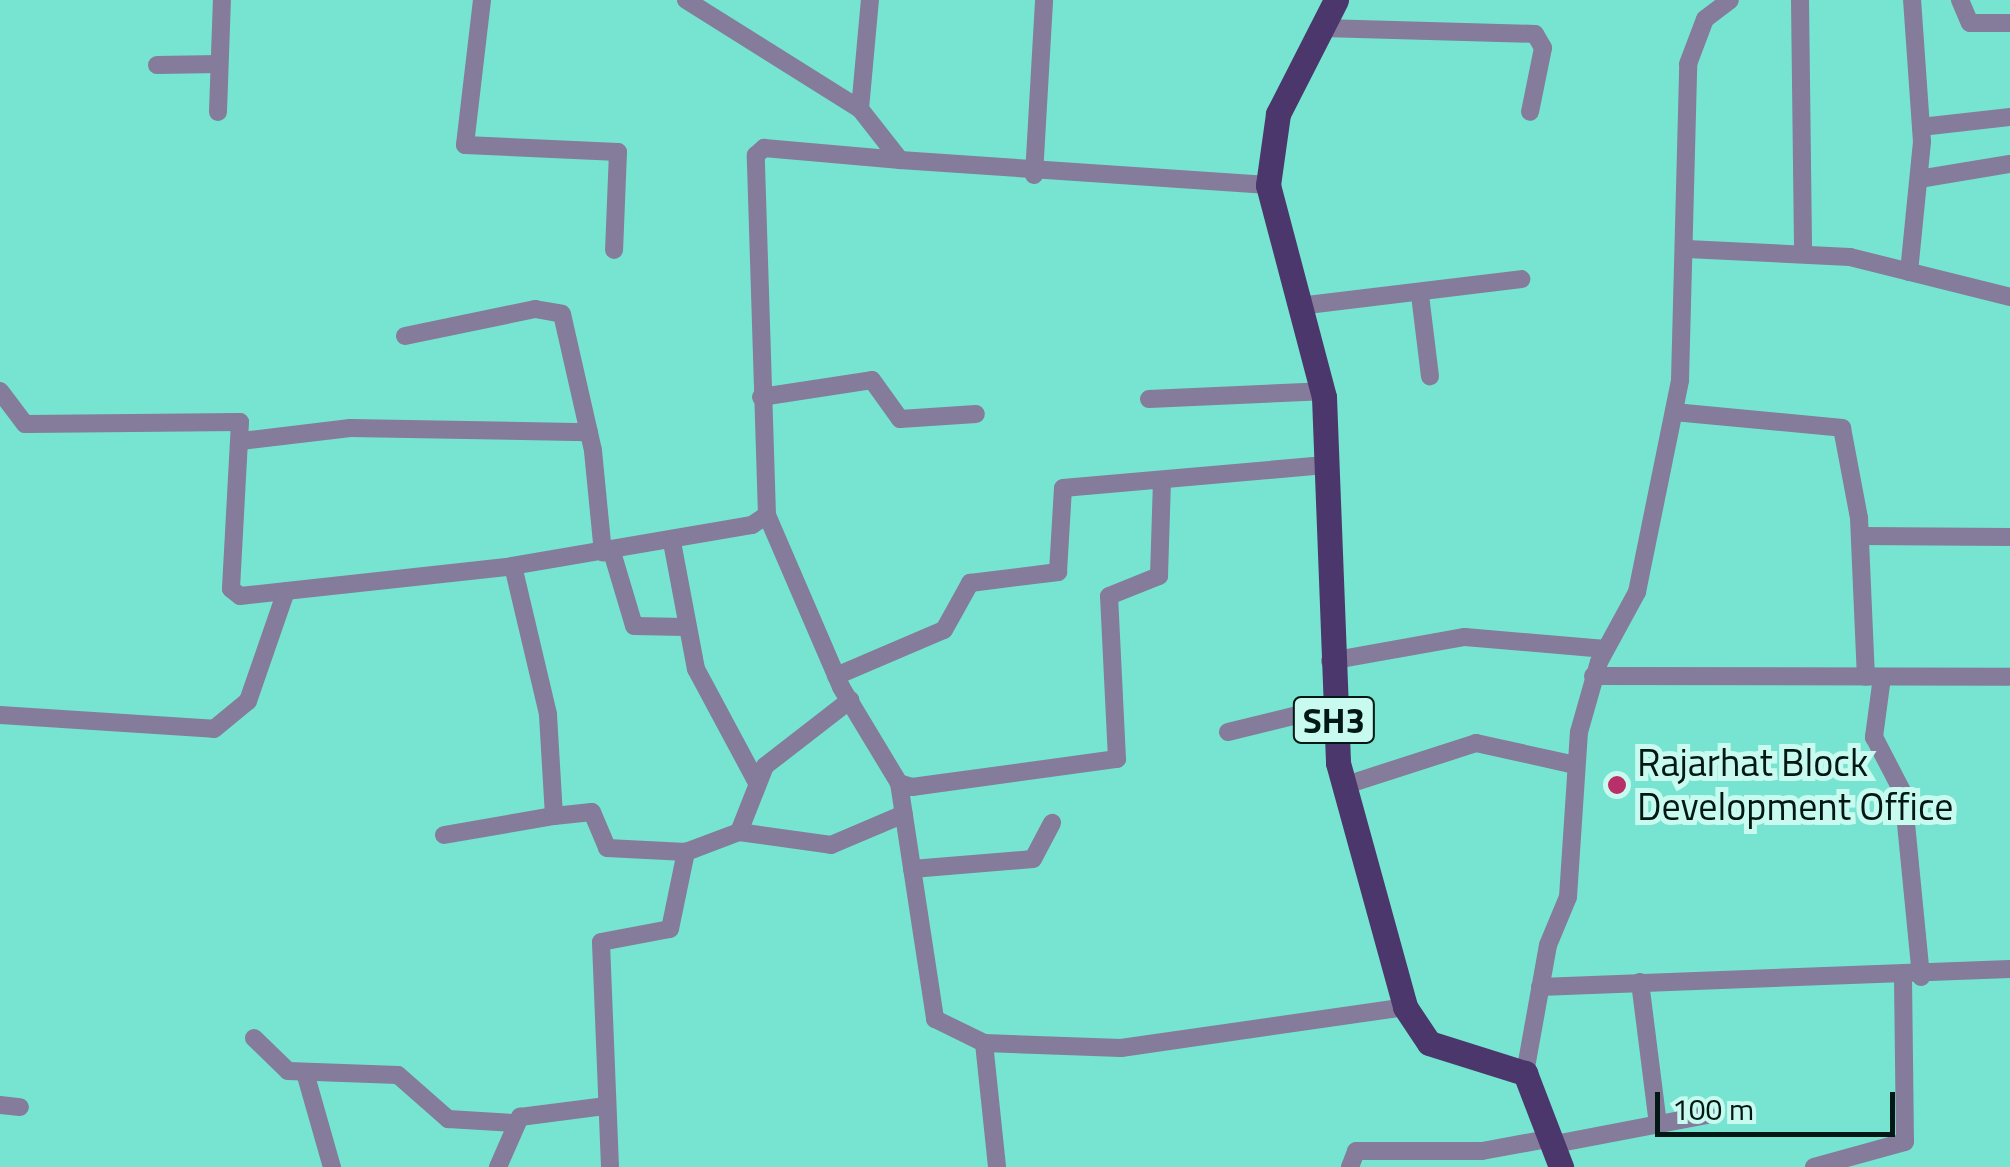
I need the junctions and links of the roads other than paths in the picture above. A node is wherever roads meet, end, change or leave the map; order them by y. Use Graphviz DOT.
graph roads {
  1 [pos="222,0"];
  2 [pos="482,0"];
  3 [pos="686,0"];
  4 [pos="870,0"];
  5 [pos="1044,0"];
  6 [pos="1336,0"];
  7 [pos="1730,0"];
  8 [pos="1800,0"];
  9 [pos="1912,0"];
  10 [pos="1960,0"];
  11 [pos="1705,9"];
  12 [pos="2010,23"];
  13 [pos="1323,28"];
  14 [pos="157,64"];
  15 [pos="219,64"];
  16 [pos="860,109"];
  17 [pos="218,112"];
  18 [pos="1530,112"];
  19 [pos="2010,116"];
  20 [pos="1921,127"];
  21 [pos="900,160"];
  22 [pos="2010,164"];
  23 [pos="1034,175"];
  24 [pos="1919,179"];
  25 [pos="1268,185"];
  26 [pos="1688,249"];
  27 [pos="614,250"];
  28 [pos="1802,254"];
  29 [pos="1909,272"];
  30 [pos="1520,279"];
  31 [pos="1420,294"];
  32 [pos="2010,297"];
  33 [pos="1299,306"];
  34 [pos="405,336"];
  35 [pos="1430,376"];
  36 [pos="0,391"];
  37 [pos="1322,391"];
  38 [pos="761,397"];
  39 [pos="1149,400"];
  40 [pos="1674,412"];
  41 [pos="976,414"];
  42 [pos="589,432"];
  43 [pos="240,441"];
  44 [pos="1325,465"];
  45 [pos="1162,480"];
  46 [pos="767,516"];
  47 [pos="1860,536"];
  48 [pos="2010,537"];
  49 [pos="672,542"];
  50 [pos="607,552"];
  51 [pos="514,566"];
  52 [pos="286,591"];
  53 [pos="685,627"];
  54 [pos="1605,650"];
  55 [pos="1330,661"];
  56 [pos="836,676"];
  57 [pos="1593,676"];
  58 [pos="2010,676"];
  59 [pos="1874,677"];
  60 [pos="850,700"];
  61 [pos="1334,706"];
  62 [pos="0,715"];
  63 [pos="1228,732"];
  64 [pos="1575,764"];
  65 [pos="899,782"];
  66 [pos="757,784"];
  67 [pos="1344,786"];
  68 [pos="904,814"];
  69 [pos="554,816"];
  70 [pos="1052,823"];
  71 [pos="739,832"];
  72 [pos="444,835"];
  73 [pos="686,852"];
  74 [pos="912,869"];
  75 [pos="2010,969"];
  76 [pos="1912,977"];
  77 [pos="1640,982"];
  78 [pos="1540,987"];
  79 [pos="1405,1007"];
  80 [pos="254,1038"];
  81 [pos="984,1043"];
  82 [pos="1525,1073"];
  83 [pos="306,1076"];
  84 [pos="0,1104"];
  85 [pos="606,1106"];
  86 [pos="20,1107"];
  87 [pos="1706,1115"];
  88 [pos="513,1123"];
  89 [pos="1658,1125"];
  90 [pos="1556,1150"];
  91 [pos="332,1167"];
  92 [pos="498,1167"];
  93 [pos="610,1167"];
  94 [pos="997,1167"];
  95 [pos="1350,1167"];
  96 [pos="1814,1167"];
  1 -- 15 [label="street"];
  2 -- 27 [label="street"];
  3 -- 16 [label="street"];
  4 -- 16 [label="street"];
  5 -- 23 [label="street"];
  6 -- 13 [label="main road, SH3"];
  7 -- 11 [label="street"];
  8 -- 28 [label="street"];
  9 -- 20 [label="street"];
  10 -- 12 [label="street"];
  11 -- 26 [label="street"];
  13 -- 18 [label="street"];
  13 -- 25 [label="main road, SH3"];
  14 -- 15 [label="street"];
  15 -- 17 [label="street"];
  16 -- 21 [label="street"];
  19 -- 20 [label="street"];
  20 -- 24 [label="street"];
  21 -- 23 [label="street"];
  21 -- 38 [label="street"];
  22 -- 24 [label="street"];
  23 -- 25 [label="street"];
  24 -- 29 [label="street"];
  25 -- 33 [label="main road, SH3"];
  26 -- 28 [label="street"];
  26 -- 40 [label="street"];
  28 -- 29 [label="street"];
  29 -- 32 [label="street"];
  30 -- 31 [label="street"];
  31 -- 33 [label="street"];
  31 -- 35 [label="street"];
  33 -- 37 [label="main road, SH3"];
  34 -- 42 [label="street"];
  36 -- 43 [label="street"];
  37 -- 39 [label="street"];
  37 -- 44 [label="main road, SH3"];
  38 -- 41 [label="street"];
  38 -- 46 [label="street"];
  40 -- 47 [label="street"];
  40 -- 54 [label="street"];
  42 -- 43 [label="street"];
  42 -- 50 [label="street"];
  43 -- 52 [label="street"];
  44 -- 45 [label="street"];
  44 -- 55 [label="main road, SH3"];
  45 -- 56 [label="street"];
  45 -- 65 [label="street"];
  46 -- 49 [label="street"];
  46 -- 56 [label="street"];
  47 -- 48 [label="street"];
  47 -- 59 [label="street"];
  49 -- 50 [label="street"];
  49 -- 53 [label="street"];
  50 -- 51 [label="street"];
  50 -- 53 [label="street"];
  51 -- 52 [label="street"];
  51 -- 69 [label="street"];
  52 -- 62 [label="street"];
  53 -- 66 [label="street"];
  54 -- 55 [label="street"];
  54 -- 57 [label="street"];
  55 -- 61 [label="main road, SH3"];
  56 -- 60 [label="street"];
  57 -- 59 [label="street"];
  57 -- 64 [label="street"];
  58 -- 59 [label="street"];
  59 -- 76 [label="street"];
  60 -- 65 [label="street"];
  60 -- 66 [label="street"];
  61 -- 63 [label="street"];
  61 -- 67 [label="main road, SH3"];
  64 -- 67 [label="street"];
  64 -- 78 [label="street"];
  65 -- 68 [label="street"];
  66 -- 71 [label="street"];
  67 -- 79 [label="main road, SH3"];
  68 -- 71 [label="street"];
  68 -- 74 [label="street"];
  69 -- 72 [label="street"];
  69 -- 73 [label="street"];
  70 -- 74 [label="street"];
  71 -- 73 [label="street"];
  73 -- 85 [label="street"];
  74 -- 81 [label="street"];
  75 -- 76 [label="street"];
  76 -- 77 [label="street"];
  76 -- 96 [label="street"];
  77 -- 78 [label="street"];
  77 -- 89 [label="street"];
  78 -- 82 [label="street"];
  79 -- 81 [label="street"];
  79 -- 82 [label="main road, SH3"];
  80 -- 83 [label="street"];
  81 -- 94 [label="street"];
  82 -- 90 [label="main road"];
  83 -- 88 [label="street"];
  83 -- 91 [label="street"];
  84 -- 86 [label="street"];
  85 -- 88 [label="street"];
  85 -- 93 [label="street"];
  87 -- 89 [label="street"];
  88 -- 92 [label="street"];
  89 -- 90 [label="street"];
  90 -- 95 [label="street"];
}
